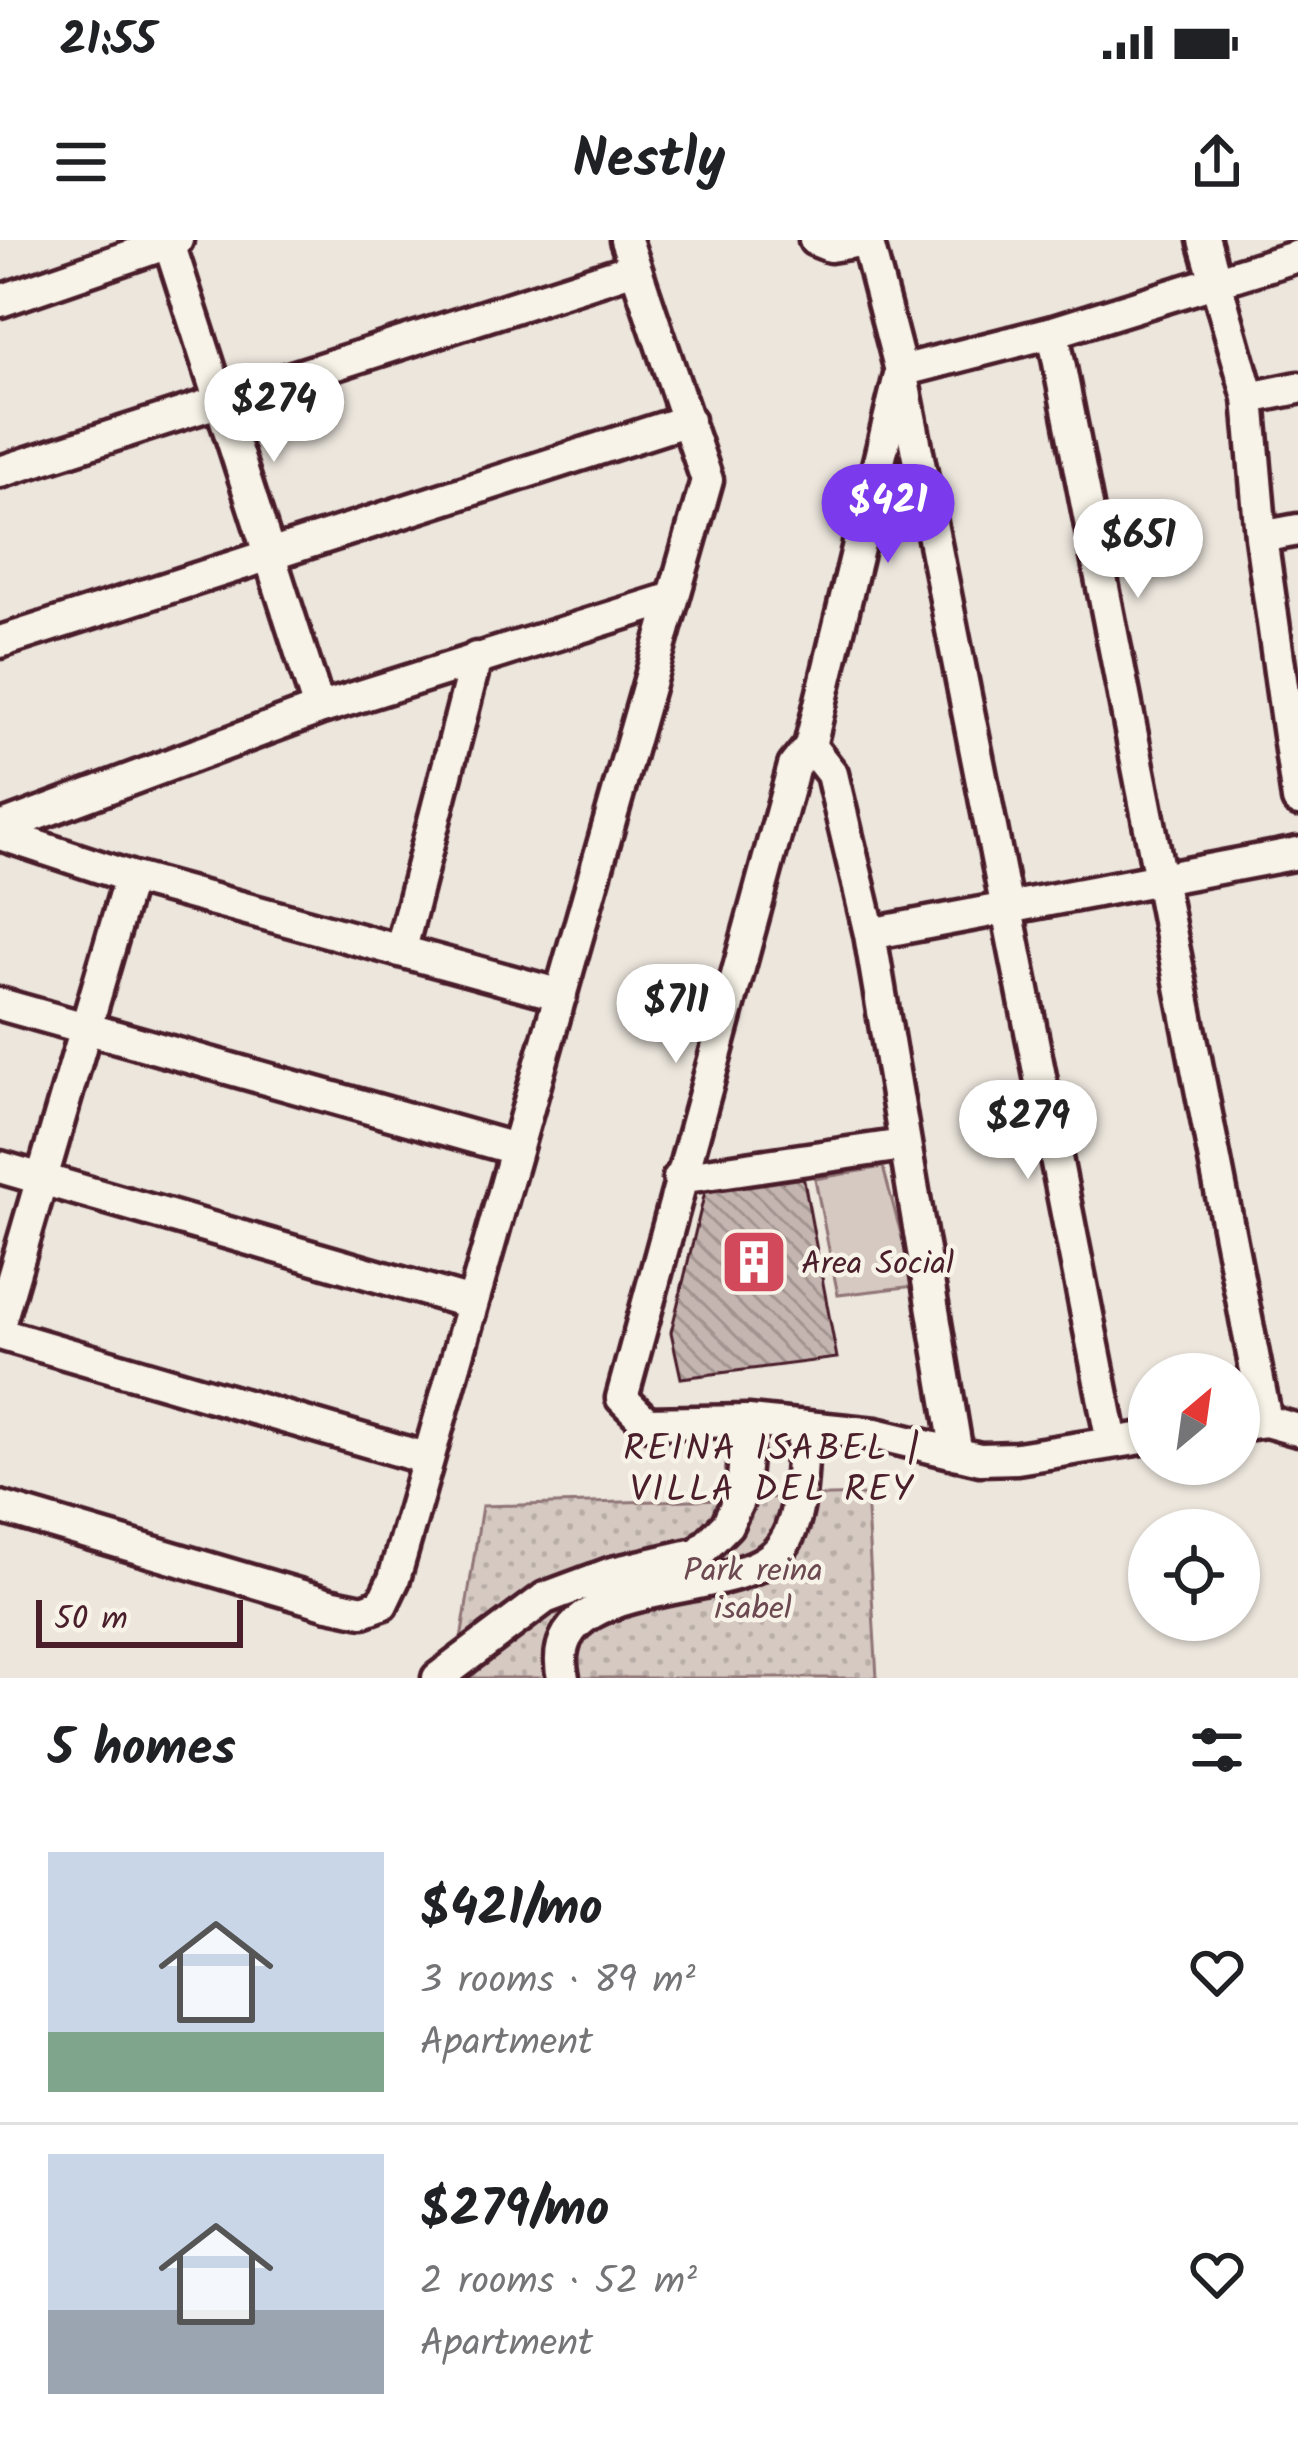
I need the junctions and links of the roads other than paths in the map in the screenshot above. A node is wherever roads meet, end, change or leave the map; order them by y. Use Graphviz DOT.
graph roads {
  1 [pos="815,240"];
  2 [pos="867,240"];
  3 [pos="1204,240"];
  4 [pos="171,241"];
  5 [pos="631,254"];
  6 [pos="1298,256"];
  7 [pos="1218,279"];
  8 [pos="0,301"];
  9 [pos="1053,332"];
  10 [pos="902,371"];
  11 [pos="1298,388"];
  12 [pos="1249,398"];
  13 [pos="220,402"];
  14 [pos="688,420"];
  15 [pos="0,472"];
  16 [pos="1298,530"];
  17 [pos="1261,537"];
  18 [pos="268,554"];
  19 [pos="673,598"];
  20 [pos="0,642"];
  21 [pos="476,658"];
  22 [pos="319,710"];
  23 [pos="810,746"];
  24 [pos="1298,800"];
  25 [pos="0,831"];
  26 [pos="1298,853"];
  27 [pos="130,877"];
  28 [pos="1159,882"];
  29 [pos="1009,910"];
  30 [pos="870,934"];
  31 [pos="400,949"];
  32 [pos="561,994"];
  33 [pos="0,1004"];
  34 [pos="86,1030"];
  35 [pos="903,1145"];
  36 [pos="515,1149"];
  37 [pos="0,1167"];
  38 [pos="679,1178"];
  39 [pos="42,1179"];
  40 [pos="471,1304"];
  41 [pos="0,1322"];
  42 [pos="0,1334"];
  43 [pos="1240,1353"];
  44 [pos="748,1421"];
  45 [pos="1260,1424"];
  46 [pos="804,1427"];
  47 [pos="1298,1430"];
  48 [pos="1128,1440"];
  49 [pos="1112,1442"];
  50 [pos="957,1454"];
  51 [pos="428,1459"];
  52 [pos="0,1507"];
  53 [pos="438,1678"];
  54 [pos="563,1678"];
  1 -- 2 [label="street"];
  2 -- 10 [label="street"];
  3 -- 7 [label="street"];
  4 -- 8 [label="street"];
  4 -- 13 [label="street"];
  5 -- 13 [label="street"];
  5 -- 14 [label="street"];
  6 -- 7 [label="street"];
  7 -- 9 [label="street"];
  7 -- 12 [label="street"];
  9 -- 10 [label="street"];
  9 -- 28 [label="street"];
  10 -- 23 [label="street"];
  10 -- 29 [label="street"];
  11 -- 12 [label="street"];
  12 -- 17 [label="street"];
  13 -- 15 [label="street"];
  13 -- 18 [label="street"];
  14 -- 18 [label="street"];
  14 -- 19 [label="street"];
  16 -- 17 [label="street"];
  17 -- 24 [label="street"];
  18 -- 20 [label="street"];
  18 -- 22 [label="street"];
  19 -- 21 [label="street"];
  19 -- 32 [label="street"];
  21 -- 22 [label="street"];
  21 -- 31 [label="street"];
  22 -- 25 [label="street"];
  23 -- 30 [label="street"];
  23 -- 38 [label="street"];
  25 -- 27 [label="street"];
  26 -- 28 [label="street"];
  27 -- 31 [label="street"];
  27 -- 34 [label="street"];
  28 -- 29 [label="street"];
  28 -- 43 [label="street"];
  29 -- 30 [label="street"];
  29 -- 49 [label="street"];
  30 -- 35 [label="street"];
  31 -- 32 [label="street"];
  32 -- 36 [label="street"];
  33 -- 34 [label="street"];
  34 -- 36 [label="street"];
  34 -- 39 [label="street"];
  35 -- 38 [label="street"];
  35 -- 50 [label="street"];
  36 -- 40 [label="street"];
  37 -- 39 [label="street"];
  38 -- 44 [label="street"];
  39 -- 40 [label="street"];
  39 -- 41 [label="street"];
  40 -- 51 [label="street"];
  42 -- 51 [label="street"];
  44 -- 46 [label="street"];
  44 -- 53 [label="street"];
  45 -- 47 [label="street"];
  46 -- 50 [label="street"];
  46 -- 54 [label="street"];
  48 -- 49 [label="street"];
  49 -- 50 [label="street"];
  51 -- 52 [label="street"];
}
